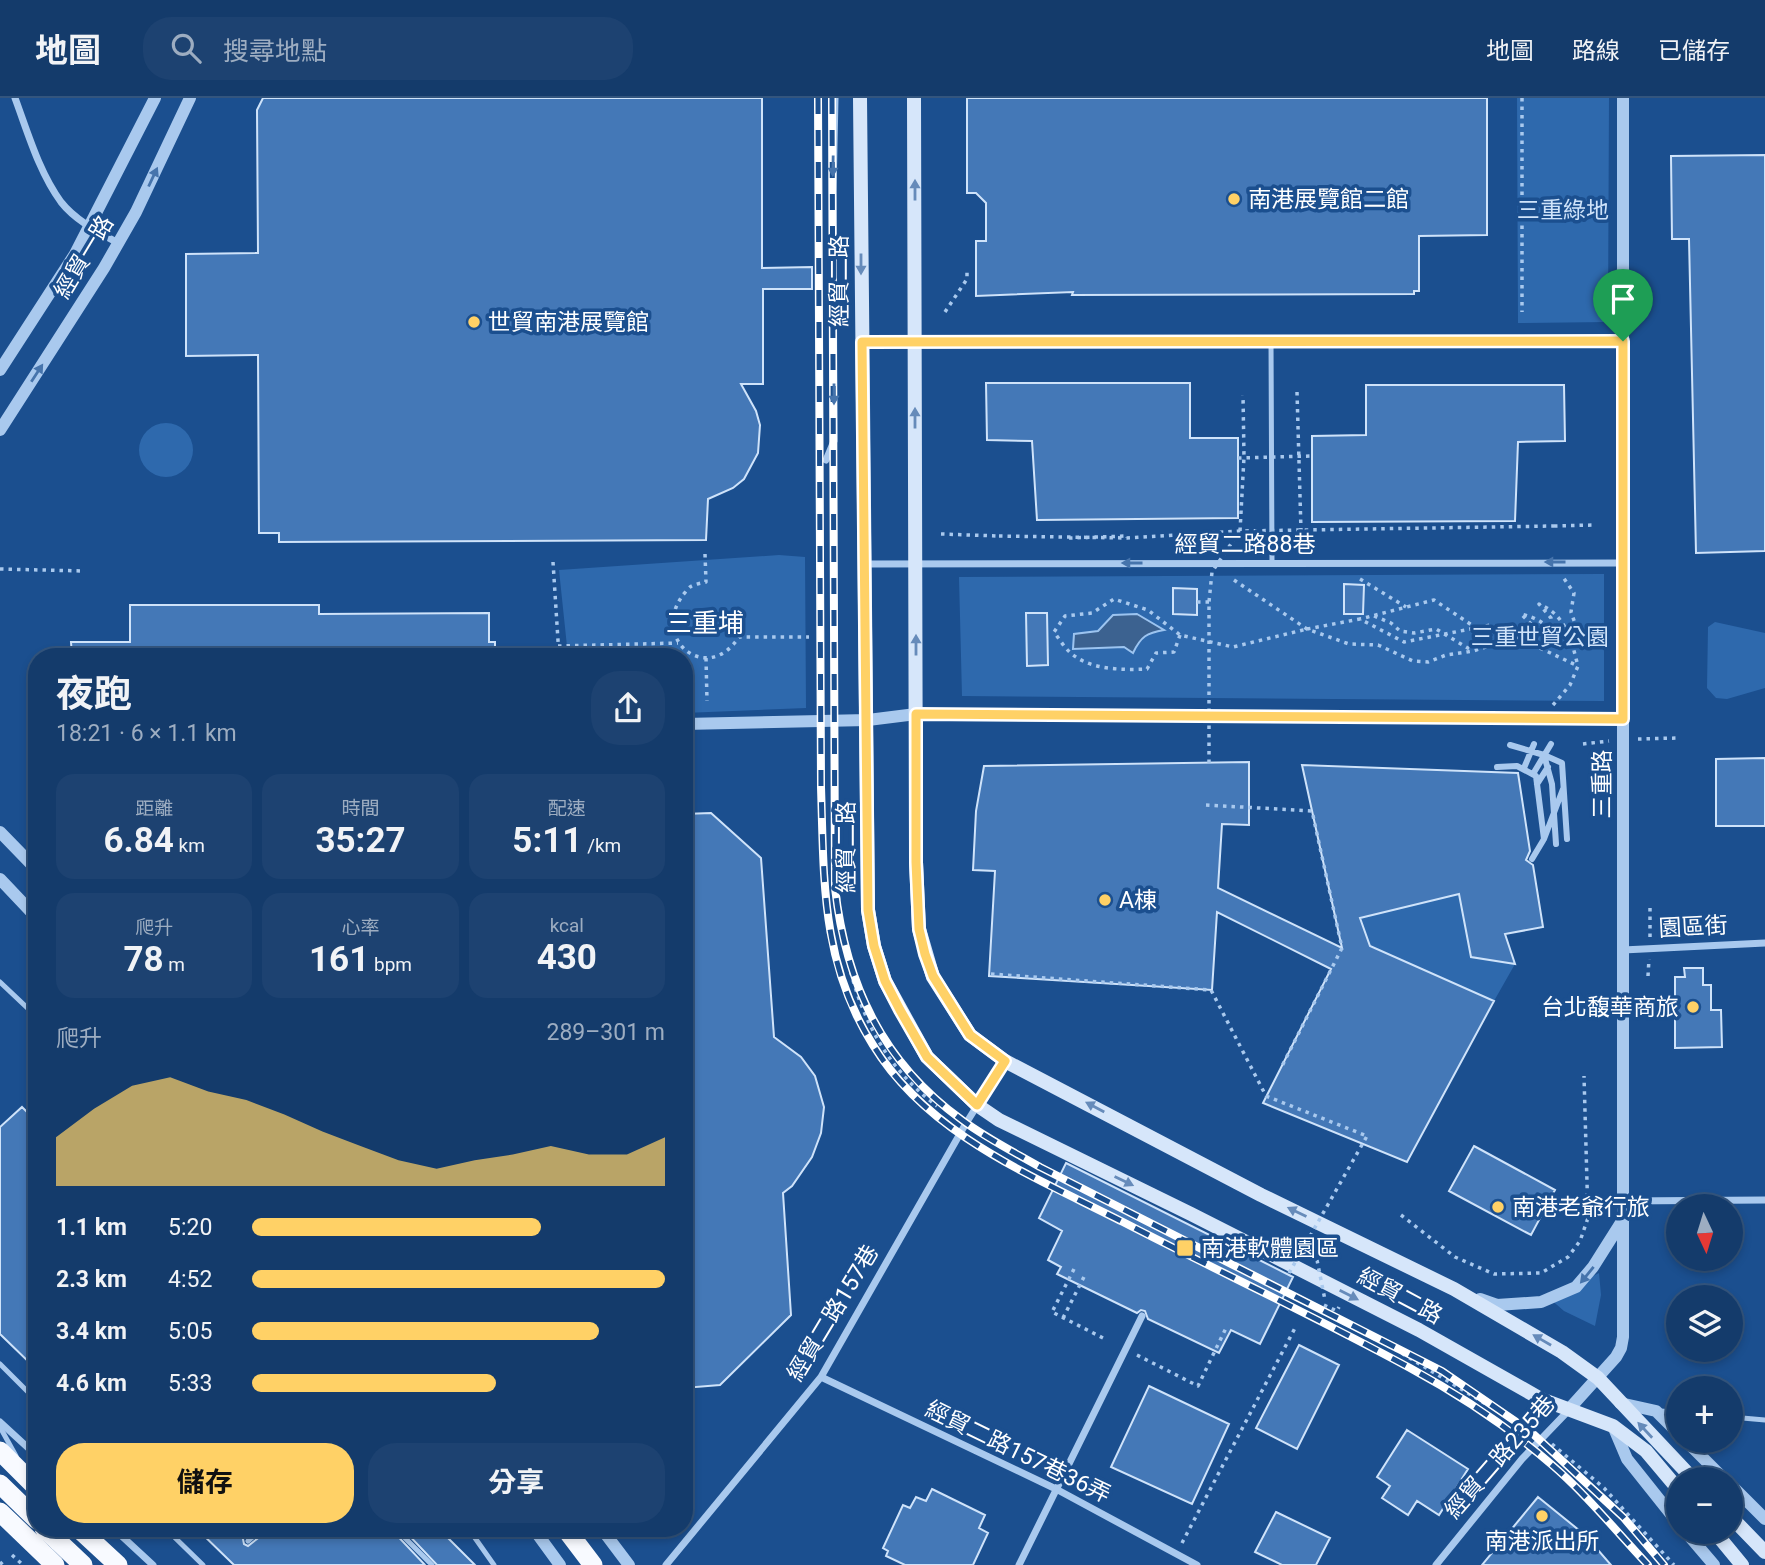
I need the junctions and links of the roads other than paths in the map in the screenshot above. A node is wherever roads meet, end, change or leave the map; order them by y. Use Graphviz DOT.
graph roads {
  1 [pos="15,98"];
  2 [pos="155,98"];
  3 [pos="190,98"];
  4 [pos="835,98"];
  5 [pos="860,98"];
  6 [pos="914,98"];
  7 [pos="1623,98"];
  8 [pos="89,227"];
  9 [pos="118,243"];
  10 [pos="1270,341"];
  11 [pos="1623,341"];
  12 [pos="862,342"];
  13 [pos="915,342"];
  14 [pos="0,370"];
  15 [pos="0,430"];
  16 [pos="826,460"];
  17 [pos="915,563"];
  18 [pos="1272,563"];
  19 [pos="1623,563"];
  20 [pos="866,564"];
  21 [pos="916,714"];
  22 [pos="1623,719"];
  23 [pos="868,720"];
  24 [pos="693,724"];
  25 [pos="1551,744"];
  26 [pos="1510,745"];
  27 [pos="1532,748"];
  28 [pos="1544,755"];
  29 [pos="1548,766"];
  30 [pos="1497,767"];
  31 [pos="1524,768"];
  32 [pos="1533,774"];
  33 [pos="1537,784"];
  34 [pos="1564,788"];
  35 [pos="1555,809"];
  36 [pos="0,832"];
  37 [pos="1544,839"];
  38 [pos="1567,839"];
  39 [pos="1556,844"];
  40 [pos="1532,859"];
  41 [pos="28,861"];
  42 [pos="0,879"];
  43 [pos="28,909"];
  44 [pos="1765,943"];
  45 [pos="1623,950"];
  46 [pos="0,982"];
  47 [pos="28,1008"];
  48 [pos="1005,1061"];
  49 [pos="977,1105"];
  50 [pos="1765,1200"];
  51 [pos="1623,1201"];
  52 [pos="1624,1218"];
  53 [pos="1454,1289"];
  54 [pos="1142,1316"];
  55 [pos="0,1364"];
  56 [pos="821,1377"];
  57 [pos="1598,1378"];
  58 [pos="28,1392"];
  59 [pos="1620,1403"];
  60 [pos="1570,1408"];
  61 [pos="1656,1412"];
  62 [pos="1666,1412"];
  63 [pos="1743,1418"];
  64 [pos="1765,1420"];
  65 [pos="1666,1422"];
  66 [pos="0,1425"];
  67 [pos="1613,1426"];
  68 [pos="28,1448"];
  69 [pos="0,1451"];
  70 [pos="1698,1453"];
  71 [pos="1681,1467"];
  72 [pos="1712,1467"];
  73 [pos="28,1474"];
  74 [pos="1666,1475"];
  75 [pos="28,1481"];
  76 [pos="0,1484"];
  77 [pos="1056,1489"];
  78 [pos="1743,1497"];
  79 [pos="1666,1508"];
  80 [pos="28,1511"];
  81 [pos="0,1512"];
  82 [pos="1765,1519"];
  83 [pos="1743,1529"];
  84 [pos="693,1532"];
  85 [pos="54,1537"];
  86 [pos="65,1537"];
  87 [pos="88,1537"];
  88 [pos="123,1537"];
  89 [pos="174,1537"];
  90 [pos="252,1537"];
  91 [pos="404,1537"];
  92 [pos="474,1537"];
  93 [pos="540,1537"];
  94 [pos="572,1537"];
  95 [pos="608,1537"];
  96 [pos="689,1537"];
  97 [pos="248,1541"];
  98 [pos="1696,1544"];
  99 [pos="1725,1544"];
  100 [pos="1765,1552"];
  101 [pos="55,1565"];
  102 [pos="85,1565"];
  103 [pos="118,1565"];
  104 [pos="153,1565"];
  105 [pos="203,1565"];
  106 [pos="432,1565"];
  107 [pos="494,1565"];
  108 [pos="560,1565"];
  109 [pos="593,1565"];
  110 [pos="629,1565"];
  111 [pos="666,1565"];
  112 [pos="1019,1565"];
  113 [pos="1197,1565"];
  114 [pos="1436,1565"];
  115 [pos="1714,1565"];
  116 [pos="1742,1565"];
  1 -- 8 [label="street"];
  2 -- 8 [label="street, 經貿一路"];
  9 -- 3 [label="street, 經貿一路, one-way"];
  4 -- 16 [label="street, one-way"];
  5 -- 12 [label="main road, 經貿二路, one-way"];
  13 -- 6 [label="main road, 經貿二路, one-way"];
  7 -- 11 [label="street, 三重路"];
  8 -- 9 [label="street"];
  8 -- 14 [label="street, 經貿一路"];
  15 -- 9 [label="street, 經貿一路, one-way"];
  10 -- 11 [label="street"];
  10 -- 13 [label="street"];
  10 -- 18 [label="lane"];
  11 -- 19 [label="street, 三重路"];
  12 -- 13 [label="street"];
  12 -- 20 [label="main road, 經貿二路"];
  17 -- 13 [label="main road, 經貿二路, one-way"];
  18 -- 17 [label="street, 經貿二路88巷, one-way"];
  17 -- 20 [label="street, 經貿二路88巷"];
  21 -- 17 [label="main road, 經貿二路, one-way"];
  19 -- 18 [label="street, 經貿二路88巷, one-way"];
  19 -- 22 [label="street, 三重路"];
  20 -- 23 [label="main road, 經貿二路"];
  21 -- 22 [label="street"];
  21 -- 23 [label="street"];
  21 -- 48 [label="main road, 經貿二路"];
  22 -- 45 [label="street, 三重路"];
  23 -- 24 [label="street"];
  23 -- 49 [label="main road, 經貿二路"];
  25 -- 28 [label="street"];
  26 -- 27 [label="street"];
  27 -- 28 [label="street"];
  27 -- 31 [label="street"];
  28 -- 29 [label="street"];
  28 -- 32 [label="street"];
  28 -- 34 [label="street"];
  29 -- 33 [label="street"];
  29 -- 35 [label="street"];
  30 -- 31 [label="street"];
  31 -- 32 [label="street"];
  32 -- 33 [label="street"];
  33 -- 37 [label="street"];
  34 -- 35 [label="street"];
  34 -- 38 [label="street"];
  35 -- 37 [label="street"];
  35 -- 39 [label="street"];
  36 -- 41 [label="street"];
  37 -- 40 [label="street"];
  42 -- 43 [label="street"];
  44 -- 45 [label="street, 園區街"];
  45 -- 51 [label="street, 三重路"];
  46 -- 47 [label="lane"];
  48 -- 49 [label="street, 經貿二路157巷"];
  53 -- 48 [label="main road, 經貿二路, one-way"];
  49 -- 56 [label="street, 經貿二路157巷"];
  49 -- 60 [label="main road, 經貿二路, one-way"];
  50 -- 51 [label="street"];
  51 -- 52 [label="street, 三重路"];
  52 -- 53 [label="street, one-way"];
  52 -- 57 [label="street, 三重路"];
  57 -- 53 [label="main road, 經貿二路, one-way"];
  54 -- 77 [label="street"];
  55 -- 58 [label="lane"];
  56 -- 77 [label="street, 經貿二路157巷36弄"];
  56 -- 84 [label="street, 經貿二路157巷"];
  57 -- 59 [label="main road, 經貿二路"];
  57 -- 60 [label="street, 經貿二路235巷"];
  59 -- 61 [label="street"];
  71 -- 59 [label="main road, 經貿二路, one-way"];
  60 -- 67 [label="main road, 經貿二路"];
  60 -- 114 [label="street, 經貿二路235巷"];
  61 -- 62 [label="lane"];
  61 -- 65 [label="street"];
  63 -- 64 [label="lane"];
  66 -- 68 [label="street"];
  66 -- 73 [label="lane"];
  67 -- 74 [label="main road, 經貿二路"];
  67 -- 79 [label="street"];
  69 -- 75 [label="highway, bridge"];
  70 -- 72 [label="street"];
  76 -- 80 [label="highway"];
  77 -- 112 [label="street"];
  77 -- 113 [label="street, 經貿二路157巷36弄"];
  78 -- 82 [label="street"];
  81 -- 101 [label="highway"];
  83 -- 100 [label="main road"];
  85 -- 102 [label="highway"];
  86 -- 102 [label="lane"];
  87 -- 103 [label="highway"];
  88 -- 104 [label="street"];
  89 -- 105 [label="lane"];
  90 -- 97 [label="lane"];
  91 -- 106 [label="lane"];
  92 -- 107 [label="lane"];
  93 -- 108 [label="street"];
  94 -- 109 [label="highway"];
  95 -- 110 [label="street"];
  96 -- 111 [label="street, 經貿二路157巷"];
  98 -- 115 [label="street"];
  99 -- 116 [label="main road"];
}
